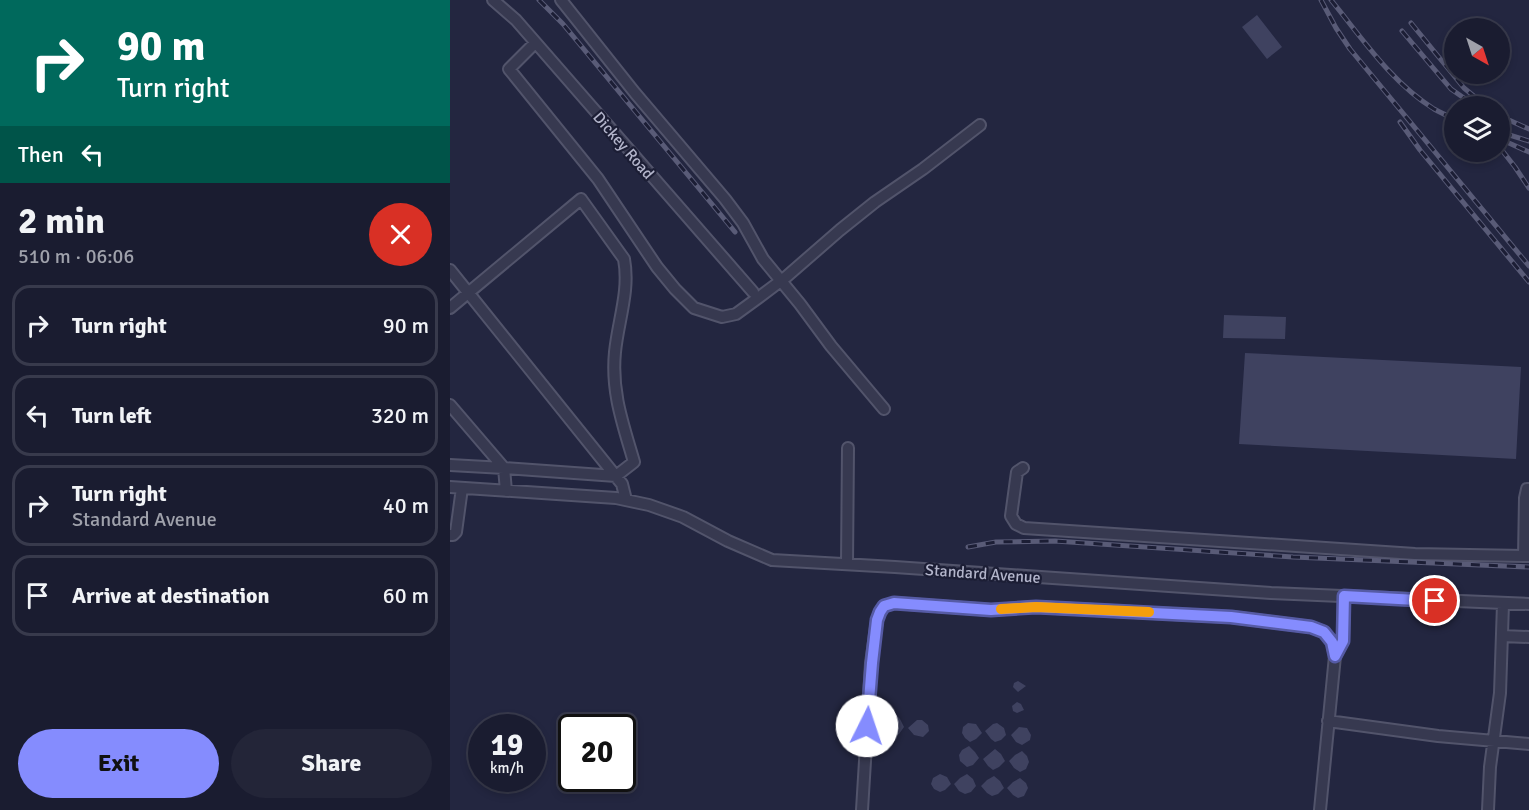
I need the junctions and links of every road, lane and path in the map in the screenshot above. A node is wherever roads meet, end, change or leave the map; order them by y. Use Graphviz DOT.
graph roads {
  1 [pos="493,0"];
  2 [pos="561,0"];
  3 [pos="535,43"];
  4 [pos="980,125"];
  5 [pos="450,270"];
  6 [pos="780,281"];
  7 [pos="753,292"];
  8 [pos="468,293"];
  9 [pos="450,308"];
  10 [pos="450,405"];
  11 [pos="884,409"];
  12 [pos="848,448"];
  13 [pos="450,465"];
  14 [pos="504,468"];
  15 [pos="1023,468"];
  16 [pos="616,476"];
  17 [pos="450,487"];
  18 [pos="462,488"];
  19 [pos="1529,489"];
  20 [pos="506,491"];
  21 [pos="626,500"];
  22 [pos="450,535"];
  23 [pos="1527,556"];
  24 [pos="847,564"];
  25 [pos="1344,596"];
  26 [pos="1503,604"];
  27 [pos="1529,604"];
  28 [pos="1502,636"];
  29 [pos="1529,637"];
  30 [pos="1335,656"];
  31 [pos="1328,721"];
  32 [pos="1493,741"];
  33 [pos="1529,744"];
  34 [pos="862,810"];
  35 [pos="1320,810"];
  36 [pos="1488,810"];
  1 -- 3 [label="street, Dickey Road"];
  2 -- 6 [label="street"];
  3 -- 6 [label="street"];
  3 -- 7 [label="street, Dickey Road"];
  4 -- 6 [label="street"];
  5 -- 8 [label="street"];
  6 -- 11 [label="street"];
  8 -- 9 [label="street"];
  8 -- 16 [label="street"];
  8 -- 16 [label="street"];
  10 -- 14 [label="street"];
  12 -- 24 [label="street"];
  13 -- 14 [label="street"];
  14 -- 16 [label="street"];
  14 -- 20 [label="street"];
  15 -- 23 [label="street"];
  16 -- 21 [label="street"];
  17 -- 18 [label="street, Standard Avenue"];
  18 -- 20 [label="street, Standard Avenue"];
  18 -- 22 [label="street"];
  19 -- 23 [label="street"];
  20 -- 21 [label="street, Standard Avenue"];
  21 -- 24 [label="street, Standard Avenue"];
  24 -- 25 [label="street, Standard Avenue"];
  25 -- 26 [label="street, Standard Avenue"];
  25 -- 30 [label="street"];
  26 -- 27 [label="street, Standard Avenue"];
  26 -- 28 [label="street"];
  28 -- 29 [label="street"];
  28 -- 32 [label="street"];
  30 -- 31 [label="street"];
  30 -- 34 [label="street"];
  31 -- 32 [label="street"];
  31 -- 35 [label="street"];
  32 -- 33 [label="street"];
  32 -- 36 [label="street"];
}
